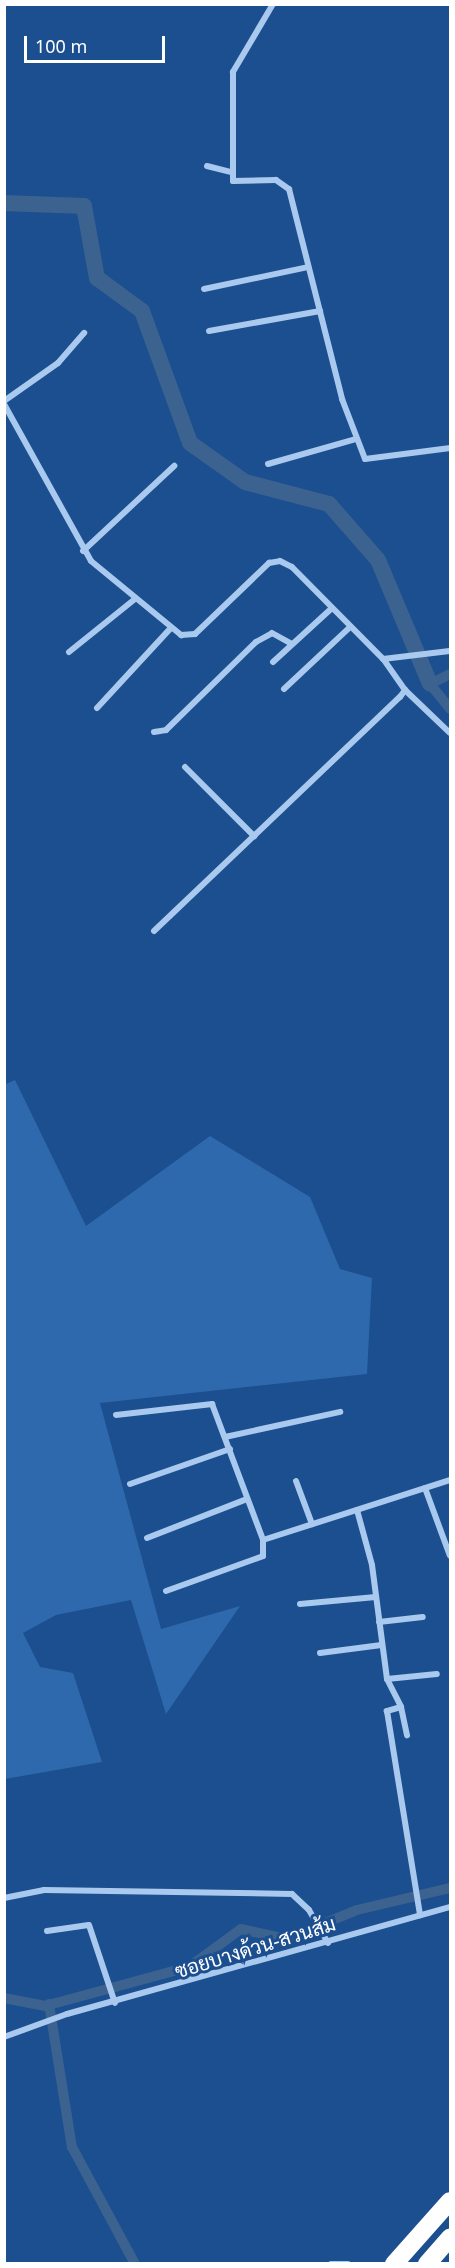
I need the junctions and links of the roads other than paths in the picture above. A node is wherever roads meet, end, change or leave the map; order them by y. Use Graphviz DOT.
graph roads {
  1 [pos="273,4"];
  2 [pos="207,166"];
  3 [pos="231,172"];
  4 [pos="308,267"];
  5 [pos="204,288"];
  6 [pos="320,311"];
  7 [pos="209,331"];
  8 [pos="84,333"];
  9 [pos="4,402"];
  10 [pos="356,440"];
  11 [pos="450,448"];
  12 [pos="268,464"];
  13 [pos="174,466"];
  14 [pos="83,551"];
  15 [pos="135,599"];
  16 [pos="332,608"];
  17 [pos="170,628"];
  18 [pos="350,628"];
  19 [pos="292,644"];
  20 [pos="450,651"];
  21 [pos="69,652"];
  22 [pos="383,659"];
  23 [pos="273,662"];
  24 [pos="285,689"];
  25 [pos="405,690"];
  26 [pos="97,708"];
  27 [pos="154,732"];
  28 [pos="450,732"];
  29 [pos="185,767"];
  30 [pos="254,836"];
  31 [pos="154,931"];
  32 [pos="340,1412"];
  33 [pos="116,1415"];
  34 [pos="225,1437"];
  35 [pos="230,1449"];
  36 [pos="450,1480"];
  37 [pos="296,1481"];
  38 [pos="130,1484"];
  39 [pos="424,1488"];
  40 [pos="248,1499"];
  41 [pos="357,1510"];
  42 [pos="312,1524"];
  43 [pos="147,1538"];
  44 [pos="265,1539"];
  45 [pos="450,1556"];
  46 [pos="166,1591"];
  47 [pos="376,1597"];
  48 [pos="300,1604"];
  49 [pos="423,1617"];
  50 [pos="379,1622"];
  51 [pos="381,1645"];
  52 [pos="320,1653"];
  53 [pos="437,1674"];
  54 [pos="387,1679"];
  55 [pos="401,1707"];
  56 [pos="407,1735"];
  57 [pos="4,1898"];
  58 [pos="450,1907"];
  59 [pos="420,1915"];
  60 [pos="47,1931"];
  61 [pos="327,1941"];
  62 [pos="115,2003"];
  63 [pos="4,2037"];
  64 [pos="450,2192"];
  65 [pos="450,2201"];
  66 [pos="450,2238"];
  67 [pos="331,2264"];
  68 [pos="348,2264"];
  69 [pos="385,2264"];
  70 [pos="394,2264"];
  71 [pos="427,2264"];
  1 -- 3 [label="street"];
  2 -- 3 [label="street"];
  3 -- 4 [label="street"];
  4 -- 5 [label="street"];
  4 -- 6 [label="street"];
  6 -- 7 [label="street"];
  6 -- 10 [label="street"];
  8 -- 9 [label="street"];
  9 -- 14 [label="street"];
  10 -- 11 [label="street"];
  10 -- 12 [label="street"];
  13 -- 14 [label="street"];
  14 -- 15 [label="street"];
  15 -- 17 [label="street"];
  15 -- 21 [label="street"];
  16 -- 17 [label="street"];
  16 -- 18 [label="street"];
  16 -- 19 [label="street"];
  17 -- 26 [label="street"];
  18 -- 22 [label="street"];
  18 -- 24 [label="street"];
  19 -- 23 [label="street"];
  19 -- 27 [label="street"];
  20 -- 22 [label="street"];
  22 -- 25 [label="street"];
  25 -- 28 [label="street"];
  25 -- 30 [label="street"];
  29 -- 30 [label="street"];
  30 -- 31 [label="street"];
  32 -- 34 [label="street"];
  33 -- 34 [label="street"];
  34 -- 35 [label="street"];
  35 -- 38 [label="street"];
  35 -- 40 [label="street"];
  36 -- 39 [label="street"];
  37 -- 42 [label="street"];
  39 -- 41 [label="street"];
  39 -- 45 [label="street"];
  40 -- 43 [label="street"];
  40 -- 44 [label="street"];
  41 -- 42 [label="street"];
  41 -- 47 [label="street"];
  42 -- 44 [label="street"];
  44 -- 46 [label="street"];
  47 -- 48 [label="street"];
  47 -- 50 [label="street"];
  49 -- 50 [label="street"];
  50 -- 51 [label="street"];
  51 -- 52 [label="street"];
  51 -- 54 [label="street"];
  53 -- 54 [label="street"];
  54 -- 55 [label="street"];
  55 -- 56 [label="street"];
  55 -- 59 [label="street"];
  57 -- 61 [label="street"];
  58 -- 59 [label="street, ซอยบางด้วน-สวนส้ม"];
  59 -- 61 [label="street, ซอยบางด้วน-สวนส้ม"];
  60 -- 62 [label="street"];
  61 -- 62 [label="street, ซอยบางด้วน-สวนส้ม"];
  62 -- 63 [label="street, ซอยบางด้วน-สวนส้ม"];
  64 -- 69 [label="street"];
  65 -- 70 [label="highway"];
  66 -- 71 [label="highway"];
  67 -- 68 [label="street"];
}
